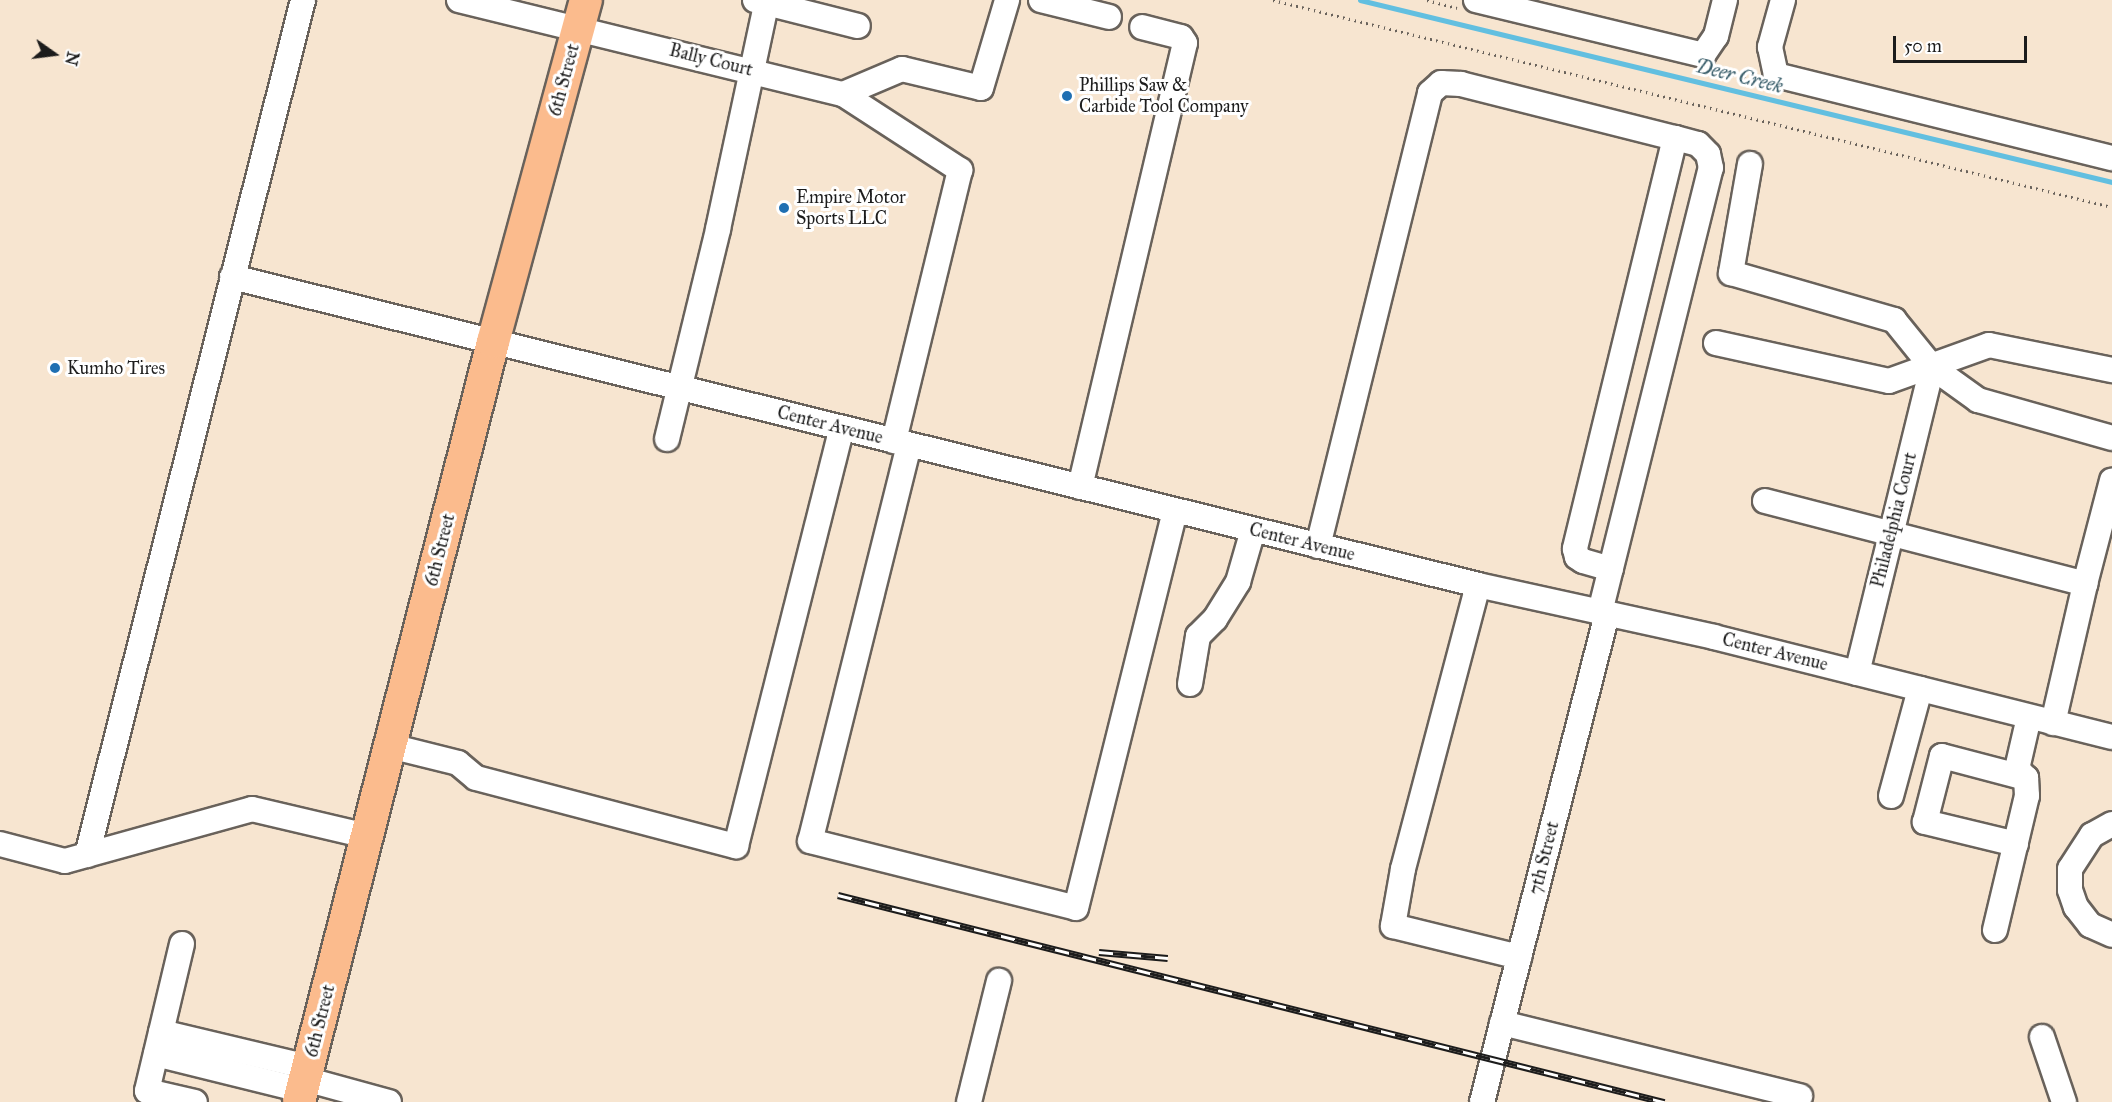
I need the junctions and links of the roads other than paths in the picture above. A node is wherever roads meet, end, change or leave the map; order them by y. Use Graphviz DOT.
graph roads {
  1 [pos="303,0"];
  2 [pos="459,0"];
  3 [pos="1007,0"];
  4 [pos="1041,0"];
  5 [pos="1476,0"];
  6 [pos="1725,0"];
  7 [pos="1783,0"];
  8 [pos="763,1"];
  9 [pos="582,13"];
  10 [pos="1109,17"];
  11 [pos="858,26"];
  12 [pos="1142,27"];
  13 [pos="751,70"];
  14 [pos="843,94"];
  15 [pos="1675,138"];
  16 [pos="2112,158"];
  17 [pos="1750,164"];
  18 [pos="232,277"];
  19 [pos="493,342"];
  20 [pos="1716,343"];
  21 [pos="1932,367"];
  22 [pos="2112,370"];
  23 [pos="680,388"];
  24 [pos="842,428"];
  25 [pos="2112,438"];
  26 [pos="667,439"];
  27 [pos="902,443"];
  28 [pos="2112,480"];
  29 [pos="1080,487"];
  30 [pos="1765,501"];
  31 [pos="1174,510"];
  32 [pos="1254,530"];
  33 [pos="1891,533"];
  34 [pos="1318,546"];
  35 [pos="1611,569"];
  36 [pos="2085,584"];
  37 [pos="1478,585"];
  38 [pos="1604,613"];
  39 [pos="1857,673"];
  40 [pos="1190,684"];
  41 [pos="1920,689"];
  42 [pos="2029,717"];
  43 [pos="2054,723"];
  44 [pos="2112,737"];
  45 [pos="390,746"];
  46 [pos="2026,778"];
  47 [pos="1891,796"];
  48 [pos="2112,824"];
  49 [pos="367,836"];
  50 [pos="0,844"];
  51 [pos="2016,844"];
  52 [pos="87,855"];
  53 [pos="1995,930"];
  54 [pos="2112,935"];
  55 [pos="182,944"];
  56 [pos="1519,957"];
  57 [pos="999,981"];
  58 [pos="1502,1023"];
  59 [pos="2042,1036"];
  60 [pos="158,1043"];
  61 [pos="304,1084"];
  62 [pos="1800,1096"];
  63 [pos="380,1101"];
  64 [pos="195,1102"];
  65 [pos="969,1102"];
  66 [pos="1482,1102"];
  67 [pos="2064,1102"];
  1 -- 18 [label="street"];
  2 -- 9 [label="street, Bally Court"];
  3 -- 14 [label="street"];
  4 -- 10 [label="street"];
  5 -- 6 [label="street"];
  7 -- 16 [label="street"];
  8 -- 11 [label="street"];
  8 -- 13 [label="street"];
  9 -- 13 [label="street, Bally Court"];
  9 -- 19 [label="main road, 6th Street"];
  12 -- 29 [label="street"];
  13 -- 14 [label="street, Bally Court"];
  13 -- 23 [label="street"];
  14 -- 27 [label="street, Bally Court"];
  15 -- 34 [label="street, 7th Street"];
  15 -- 35 [label="street, 7th Street"];
  15 -- 35 [label="street"];
  17 -- 21 [label="street"];
  18 -- 19 [label="street, Center Avenue"];
  18 -- 52 [label="street"];
  19 -- 23 [label="street, Center Avenue"];
  19 -- 45 [label="main road, 6th Street"];
  20 -- 21 [label="street"];
  21 -- 22 [label="street"];
  21 -- 25 [label="street"];
  21 -- 33 [label="street, Philadelphia Court"];
  23 -- 24 [label="street, Center Avenue"];
  23 -- 26 [label="street"];
  24 -- 27 [label="street, Center Avenue"];
  24 -- 45 [label="street"];
  27 -- 29 [label="street, Center Avenue"];
  27 -- 31 [label="street"];
  28 -- 36 [label="street"];
  29 -- 31 [label="street, Center Avenue"];
  30 -- 33 [label="street"];
  31 -- 32 [label="street, Center Avenue"];
  32 -- 34 [label="street, Center Avenue"];
  32 -- 40 [label="street"];
  33 -- 36 [label="street"];
  33 -- 39 [label="street, Philadelphia Court"];
  34 -- 37 [label="street, Center Avenue"];
  35 -- 38 [label="street, 7th Street"];
  36 -- 43 [label="street"];
  37 -- 38 [label="street, Center Avenue"];
  37 -- 56 [label="street"];
  38 -- 39 [label="street, Center Avenue"];
  38 -- 56 [label="street, 7th Street"];
  39 -- 41 [label="street, Center Avenue"];
  41 -- 42 [label="street, Center Avenue"];
  41 -- 47 [label="street"];
  42 -- 43 [label="street, Center Avenue"];
  42 -- 46 [label="street"];
  43 -- 44 [label="street, Center Avenue"];
  45 -- 49 [label="main road, 6th Street"];
  46 -- 51 [label="street"];
  46 -- 51 [label="street"];
  48 -- 54 [label="street"];
  49 -- 52 [label="street"];
  49 -- 61 [label="main road, 6th Street"];
  50 -- 52 [label="street"];
  51 -- 53 [label="street"];
  55 -- 60 [label="street"];
  56 -- 58 [label="street, 7th Street"];
  57 -- 65 [label="street"];
  58 -- 62 [label="street"];
  58 -- 66 [label="street, 7th Street"];
  59 -- 67 [label="street"];
  60 -- 61 [label="street"];
  60 -- 64 [label="street"];
  61 -- 63 [label="street"];
}
